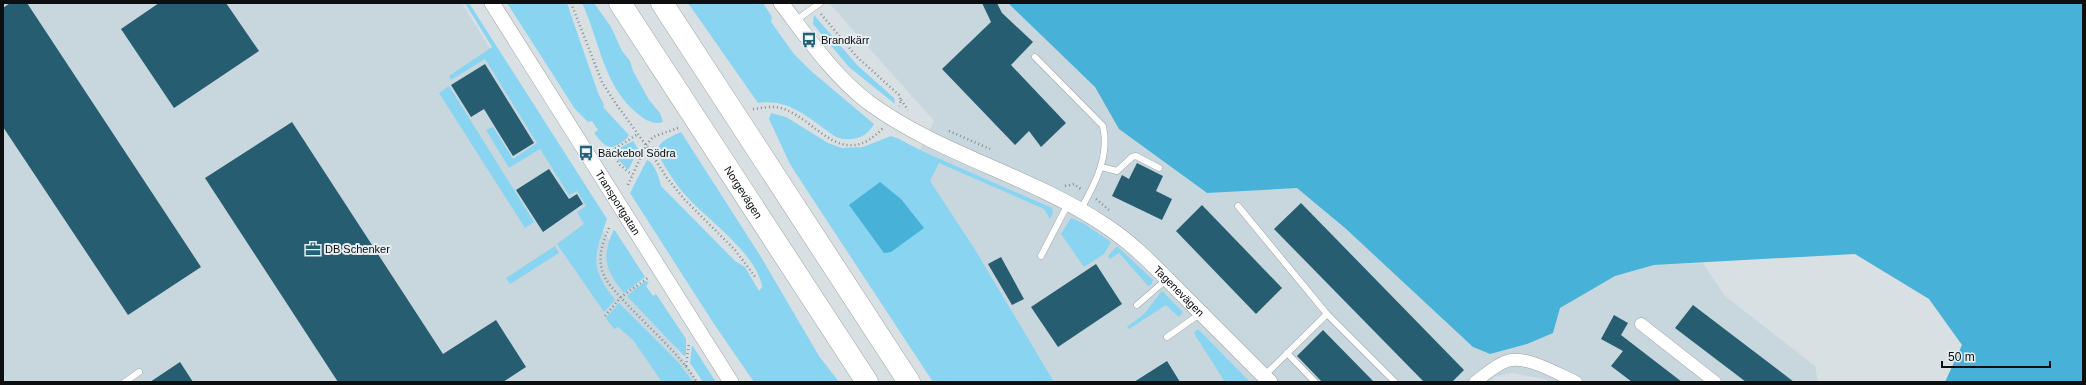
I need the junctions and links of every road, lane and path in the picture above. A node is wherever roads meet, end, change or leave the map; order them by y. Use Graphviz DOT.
graph roads {
  1 [pos="492,3"];
  2 [pos="571,3"];
  3 [pos="620,3"];
  4 [pos="662,3"];
  5 [pos="781,3"];
  6 [pos="817,5"];
  7 [pos="795,21"];
  8 [pos="1035,57"];
  9 [pos="753,109"];
  10 [pos="891,118"];
  11 [pos="678,128"];
  12 [pos="638,134"];
  13 [pos="646,145"];
  14 [pos="611,151"];
  15 [pos="605,155"];
  16 [pos="1101,167"];
  17 [pos="1159,168"];
  18 [pos="632,175"];
  19 [pos="628,185"];
  20 [pos="1075,206"];
  21 [pos="1238,206"];
  22 [pos="609,228"];
  23 [pos="1041,256"];
  24 [pos="649,276"];
  25 [pos="756,278"];
  26 [pos="1167,279"];
  27 [pos="621,297"];
  28 [pos="1137,305"];
  29 [pos="1201,313"];
  30 [pos="1326,314"];
  31 [pos="605,316"];
  32 [pos="1641,324"];
  33 [pos="1167,337"];
  34 [pos="1287,353"];
  35 [pos="139,372"];
  36 [pos="1267,379"];
  37 [pos="125,382"];
  38 [pos="697,382"];
  39 [pos="731,382"];
  40 [pos="867,382"];
  41 [pos="909,382"];
  42 [pos="1315,382"];
  43 [pos="1395,382"];
  44 [pos="1475,382"];
  45 [pos="1576,382"];
  46 [pos="1715,382"];
  1 -- 39 [label="street, Transportgatan"];
  2 -- 12 [label="path"];
  3 -- 40 [label="highway, Norgevägen"];
  4 -- 41 [label="highway"];
  5 -- 7 [label="street, Tagenevägen"];
  6 -- 7 [label="lane"];
  6 -- 10 [label="path"];
  7 -- 10 [label="street, Tagenevägen"];
  8 -- 16 [label="lane"];
  9 -- 10 [label="path"];
  10 -- 20 [label="street, Tagenevägen"];
  11 -- 13 [label="path"];
  12 -- 13 [label="path"];
  12 -- 14 [label="path"];
  13 -- 18 [label="path"];
  13 -- 25 [label="path"];
  14 -- 15 [label="path"];
  14 -- 18 [label="path"];
  16 -- 17 [label="lane"];
  16 -- 20 [label="lane"];
  18 -- 19 [label="path"];
  20 -- 23 [label="lane"];
  20 -- 26 [label="street, Tagenevägen"];
  21 -- 30 [label="lane"];
  22 -- 27 [label="path"];
  24 -- 27 [label="path"];
  26 -- 28 [label="lane"];
  26 -- 29 [label="street, Tagenevägen"];
  27 -- 31 [label="path"];
  27 -- 38 [label="path"];
  29 -- 33 [label="lane"];
  29 -- 36 [label="street, Tagenevägen"];
  30 -- 34 [label="lane"];
  30 -- 43 [label="lane"];
  32 -- 46 [label="street"];
  34 -- 36 [label="lane"];
  34 -- 42 [label="lane"];
  35 -- 37 [label="lane"];
  44 -- 45 [label="street"];
}
